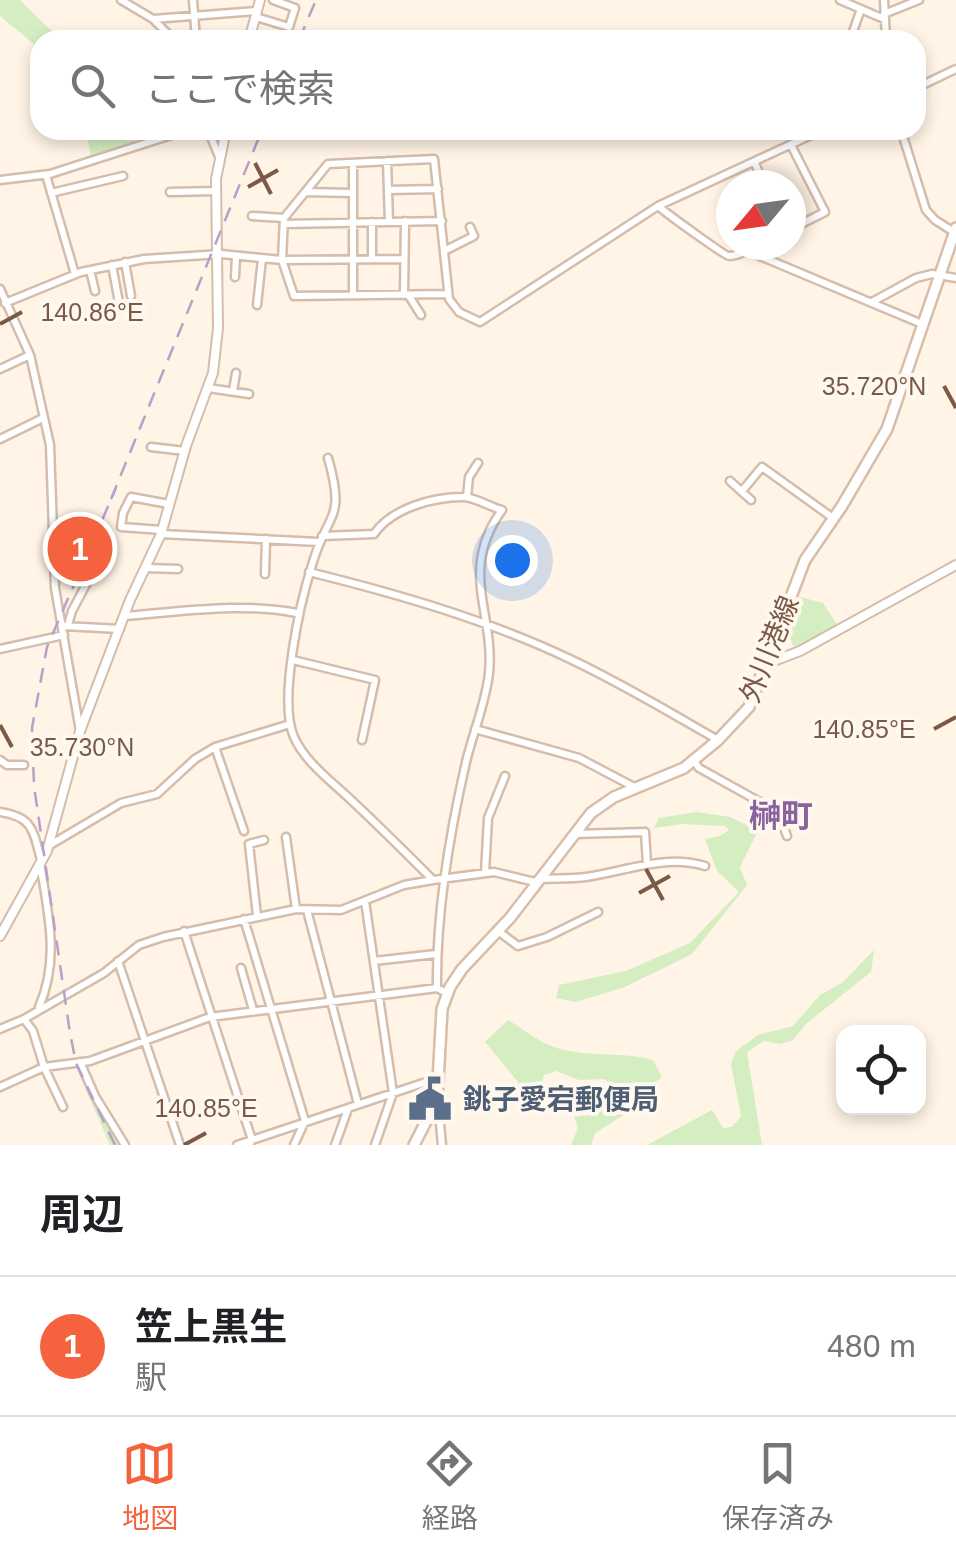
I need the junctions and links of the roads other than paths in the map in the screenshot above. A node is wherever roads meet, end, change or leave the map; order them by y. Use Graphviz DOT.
graph roads {
  1 [pos="121,0"];
  2 [pos="193,0"];
  3 [pos="260,0"];
  4 [pos="273,0"];
  5 [pos="840,0"];
  6 [pos="884,0"];
  7 [pos="919,0"];
  8 [pos="861,9"];
  9 [pos="194,14"];
  10 [pos="256,14"];
  11 [pos="884,16"];
  12 [pos="153,19"];
  13 [pos="164,30"];
  14 [pos="195,30"];
  15 [pos="252,30"];
  16 [pos="854,30"];
  17 [pos="885,30"];
  18 [pos="956,69"];
  19 [pos="926,83"];
  20 [pos="156,140"];
  21 [pos="212,140"];
  22 [pos="224,140"];
  23 [pos="801,140"];
  24 [pos="904,140"];
  25 [pos="791,145"];
  26 [pos="220,158"];
  27 [pos="388,161"];
  28 [pos="353,162"];
  29 [pos="754,163"];
  30 [pos="757,170"];
  31 [pos="804,170"];
  32 [pos="46,175"];
  33 [pos="806,175"];
  34 [pos="122,176"];
  35 [pos="0,180"];
  36 [pos="388,190"];
  37 [pos="438,190"];
  38 [pos="216,191"];
  39 [pos="170,192"];
  40 [pos="306,192"];
  41 [pos="352,193"];
  42 [pos="51,194"];
  43 [pos="658,206"];
  44 [pos="252,216"];
  45 [pos="442,220"];
  46 [pos="284,221"];
  47 [pos="404,221"];
  48 [pos="353,222"];
  49 [pos="372,222"];
  50 [pos="389,222"];
  51 [pos="806,222"];
  52 [pos="470,227"];
  53 [pos="955,230"];
  54 [pos="716,249"];
  55 [pos="446,250"];
  56 [pos="217,256"];
  57 [pos="236,256"];
  58 [pos="262,259"];
  59 [pos="404,259"];
  60 [pos="282,260"];
  61 [pos="353,260"];
  62 [pos="372,260"];
  63 [pos="770,260"];
  64 [pos="126,262"];
  65 [pos="112,265"];
  66 [pos="90,270"];
  67 [pos="75,274"];
  68 [pos="938,275"];
  69 [pos="235,277"];
  70 [pos="956,278"];
  71 [pos="0,288"];
  72 [pos="96,292"];
  73 [pos="448,294"];
  74 [pos="353,295"];
  75 [pos="407,295"];
  76 [pos="131,296"];
  77 [pos="872,302"];
  78 [pos="6,303"];
  79 [pos="257,305"];
  80 [pos="120,308"];
  81 [pos="420,315"];
  82 [pos="922,324"];
  83 [pos="30,356"];
  84 [pos="0,368"];
  85 [pos="236,373"];
  86 [pos="208,388"];
  87 [pos="233,392"];
  88 [pos="249,394"];
  89 [pos="43,418"];
  90 [pos="0,439"];
  91 [pos="150,447"];
  92 [pos="185,451"];
  93 [pos="328,458"];
  94 [pos="478,463"];
  95 [pos="730,482"];
  96 [pos="742,492"];
  97 [pos="467,497"];
  98 [pos="751,500"];
  99 [pos="169,504"];
  100 [pos="833,518"];
  101 [pos="162,532"];
  102 [pos="266,538"];
  103 [pos="320,539"];
  104 [pos="106,547"];
  105 [pos="956,566"];
  106 [pos="146,568"];
  107 [pos="178,570"];
  108 [pos="309,572"];
  109 [pos="266,574"];
  110 [pos="297,614"];
  111 [pos="124,616"];
  112 [pos="484,626"];
  113 [pos="65,629"];
  114 [pos="120,629"];
  115 [pos="0,649"];
  116 [pos="293,660"];
  117 [pos="766,664"];
  118 [pos="290,724"];
  119 [pos="474,729"];
  120 [pos="80,731"];
  121 [pos="362,740"];
  122 [pos="718,740"];
  123 [pos="215,747"];
  124 [pos="0,760"];
  125 [pos="694,760"];
  126 [pos="24,766"];
  127 [pos="505,776"];
  128 [pos="636,788"];
  129 [pos="0,812"];
  130 [pos="244,831"];
  131 [pos="573,834"];
  132 [pos="787,836"];
  133 [pos="286,837"];
  134 [pos="264,840"];
  135 [pos="48,846"];
  136 [pos="40,861"];
  137 [pos="647,864"];
  138 [pos="705,866"];
  139 [pos="485,873"];
  140 [pos="445,879"];
  141 [pos="432,880"];
  142 [pos="536,881"];
  143 [pos="365,901"];
  144 [pos="296,909"];
  145 [pos="307,910"];
  146 [pos="598,912"];
  147 [pos="257,916"];
  148 [pos="244,919"];
  149 [pos="3,921"];
  150 [pos="184,931"];
  151 [pos="498,932"];
  152 [pos="0,936"];
  153 [pos="436,954"];
  154 [pos="118,961"];
  155 [pos="374,961"];
  156 [pos="241,968"];
  157 [pos="442,991"];
  158 [pos="379,995"];
  159 [pos="330,1002"];
  160 [pos="269,1008"];
  161 [pos="254,1010"];
  162 [pos="35,1012"];
  163 [pos="210,1017"];
  164 [pos="24,1019"];
  165 [pos="0,1029"];
  166 [pos="146,1040"];
  167 [pos="80,1062"];
  168 [pos="44,1067"];
  169 [pos="438,1078"];
  170 [pos="0,1087"];
  171 [pos="393,1092"];
  172 [pos="437,1100"];
  173 [pos="358,1104"];
  174 [pos="63,1108"];
  175 [pos="349,1108"];
  176 [pos="304,1121"];
  177 [pos="251,1142"];
  178 [pos="125,1145"];
  179 [pos="180,1145"];
  180 [pos="237,1145"];
  181 [pos="263,1145"];
  182 [pos="294,1145"];
  183 [pos="336,1145"];
  184 [pos="375,1145"];
  185 [pos="414,1145"];
  186 [pos="442,1145"];
  1 -- 12 [label="street"];
  2 -- 9 [label="street"];
  3 -- 10 [label="street"];
  4 -- 10 [label="street"];
  5 -- 8 [label="street"];
  6 -- 11 [label="street"];
  7 -- 11 [label="street"];
  8 -- 11 [label="street"];
  8 -- 16 [label="street"];
  9 -- 10 [label="street"];
  9 -- 12 [label="street"];
  9 -- 14 [label="street"];
  10 -- 15 [label="street"];
  11 -- 17 [label="street"];
  12 -- 13 [label="street"];
  18 -- 19 [label="street"];
  20 -- 32 [label="street"];
  21 -- 26 [label="street"];
  22 -- 26 [label="street"];
  23 -- 25 [label="street"];
  24 -- 53 [label="street"];
  25 -- 29 [label="street"];
  25 -- 31 [label="street"];
  26 -- 38 [label="street"];
  27 -- 28 [label="street"];
  27 -- 36 [label="street"];
  27 -- 37 [label="street"];
  28 -- 40 [label="street"];
  28 -- 41 [label="street"];
  29 -- 30 [label="street"];
  29 -- 43 [label="street"];
  32 -- 35 [label="street"];
  32 -- 42 [label="street"];
  33 -- 51 [label="street"];
  34 -- 42 [label="street"];
  36 -- 37 [label="street"];
  36 -- 50 [label="street"];
  37 -- 45 [label="street"];
  38 -- 39 [label="street"];
  38 -- 56 [label="street"];
  40 -- 41 [label="street"];
  40 -- 46 [label="street"];
  41 -- 48 [label="street"];
  42 -- 67 [label="street"];
  43 -- 54 [label="street"];
  43 -- 73 [label="street"];
  44 -- 46 [label="street"];
  45 -- 47 [label="street"];
  45 -- 55 [label="street"];
  46 -- 48 [label="street"];
  46 -- 60 [label="street"];
  47 -- 50 [label="street"];
  47 -- 59 [label="street"];
  48 -- 49 [label="street"];
  48 -- 61 [label="street"];
  49 -- 50 [label="street"];
  49 -- 62 [label="street"];
  52 -- 55 [label="street"];
  53 -- 68 [label="main road, 外川港線"];
  55 -- 73 [label="street"];
  56 -- 57 [label="street"];
  56 -- 64 [label="street"];
  56 -- 86 [label="street"];
  57 -- 58 [label="street"];
  57 -- 69 [label="street"];
  58 -- 60 [label="street"];
  58 -- 79 [label="street"];
  59 -- 62 [label="street"];
  59 -- 75 [label="street"];
  60 -- 61 [label="street"];
  60 -- 74 [label="street"];
  61 -- 62 [label="street"];
  61 -- 74 [label="street"];
  63 -- 77 [label="street"];
  64 -- 65 [label="street"];
  64 -- 76 [label="street"];
  65 -- 66 [label="street"];
  65 -- 80 [label="street"];
  66 -- 67 [label="street"];
  66 -- 72 [label="street"];
  67 -- 78 [label="street"];
  68 -- 70 [label="street"];
  68 -- 77 [label="street"];
  68 -- 82 [label="main road, 外川港線"];
  71 -- 78 [label="street"];
  73 -- 75 [label="street"];
  74 -- 75 [label="street"];
  75 -- 81 [label="street"];
  77 -- 82 [label="street"];
  78 -- 83 [label="street"];
  82 -- 100 [label="main road, 外川港線"];
  83 -- 84 [label="street"];
  83 -- 89 [label="street"];
  85 -- 87 [label="street"];
  86 -- 87 [label="street"];
  86 -- 92 [label="street"];
  87 -- 88 [label="street"];
  89 -- 90 [label="street"];
  89 -- 113 [label="street"];
  91 -- 92 [label="street"];
  92 -- 99 [label="street"];
  93 -- 103 [label="street"];
  94 -- 97 [label="street"];
  95 -- 96 [label="street"];
  96 -- 98 [label="street"];
  96 -- 100 [label="street"];
  97 -- 103 [label="street"];
  97 -- 112 [label="street"];
  99 -- 101 [label="street"];
  99 -- 101 [label="street"];
  100 -- 117 [label="main road, 外川港線"];
  101 -- 102 [label="street"];
  101 -- 106 [label="street"];
  102 -- 103 [label="street"];
  102 -- 109 [label="street"];
  103 -- 108 [label="street"];
  104 -- 113 [label="street"];
  105 -- 117 [label="street"];
  106 -- 107 [label="street"];
  106 -- 111 [label="street"];
  108 -- 110 [label="street"];
  108 -- 112 [label="street"];
  110 -- 111 [label="street"];
  110 -- 116 [label="street"];
  111 -- 114 [label="street"];
  112 -- 119 [label="street"];
  112 -- 122 [label="street"];
  113 -- 114 [label="street"];
  113 -- 115 [label="street"];
  113 -- 120 [label="street"];
  114 -- 120 [label="street"];
  116 -- 118 [label="street"];
  116 -- 121 [label="street"];
  117 -- 122 [label="main road, 外川港線"];
  118 -- 123 [label="street"];
  118 -- 141 [label="street"];
  119 -- 128 [label="street"];
  119 -- 140 [label="street"];
  120 -- 135 [label="street"];
  122 -- 125 [label="main road, 外川港線"];
  123 -- 130 [label="street"];
  123 -- 135 [label="street"];
  124 -- 126 [label="street"];
  125 -- 128 [label="main road, 外川港線"];
  125 -- 132 [label="street"];
  127 -- 139 [label="street"];
  128 -- 131 [label="main road, 外川港線"];
  129 -- 136 [label="street"];
  131 -- 137 [label="street"];
  131 -- 142 [label="main road, 外川港線"];
  133 -- 144 [label="street"];
  134 -- 147 [label="street"];
  135 -- 136 [label="street"];
  136 -- 149 [label="street"];
  136 -- 162 [label="street"];
  137 -- 138 [label="street"];
  137 -- 142 [label="street"];
  139 -- 140 [label="street"];
  139 -- 142 [label="street"];
  140 -- 141 [label="street"];
  140 -- 153 [label="street"];
  141 -- 143 [label="street"];
  142 -- 151 [label="main road, 外川港線"];
  143 -- 145 [label="street"];
  143 -- 155 [label="street"];
  144 -- 145 [label="street"];
  144 -- 147 [label="street"];
  145 -- 159 [label="street"];
  146 -- 151 [label="street"];
  147 -- 148 [label="street"];
  148 -- 150 [label="street"];
  148 -- 160 [label="street"];
  149 -- 152 [label="street"];
  150 -- 154 [label="street"];
  150 -- 163 [label="street"];
  151 -- 157 [label="main road, 外川港線"];
  153 -- 155 [label="street"];
  153 -- 157 [label="street"];
  154 -- 162 [label="street"];
  154 -- 166 [label="street"];
  155 -- 158 [label="street"];
  156 -- 161 [label="street"];
  157 -- 158 [label="street"];
  157 -- 169 [label="main road, 外川港線"];
  158 -- 159 [label="street"];
  158 -- 171 [label="street"];
  159 -- 160 [label="street"];
  159 -- 173 [label="street"];
  160 -- 161 [label="street"];
  160 -- 176 [label="street"];
  161 -- 163 [label="street"];
  162 -- 164 [label="street"];
  163 -- 166 [label="street"];
  163 -- 177 [label="street"];
  164 -- 165 [label="street"];
  164 -- 168 [label="street"];
  166 -- 167 [label="street"];
  166 -- 179 [label="street"];
  167 -- 168 [label="street"];
  167 -- 178 [label="street"];
  168 -- 170 [label="street"];
  168 -- 174 [label="street"];
  169 -- 171 [label="street"];
  169 -- 172 [label="main road, 外川港線"];
  171 -- 173 [label="street"];
  171 -- 184 [label="street"];
  172 -- 185 [label="main road, 外川港線"];
  172 -- 186 [label="street"];
  173 -- 175 [label="street"];
  175 -- 176 [label="street"];
  175 -- 183 [label="street"];
  176 -- 177 [label="street"];
  176 -- 182 [label="street"];
  177 -- 180 [label="street"];
  177 -- 181 [label="street"];
}
